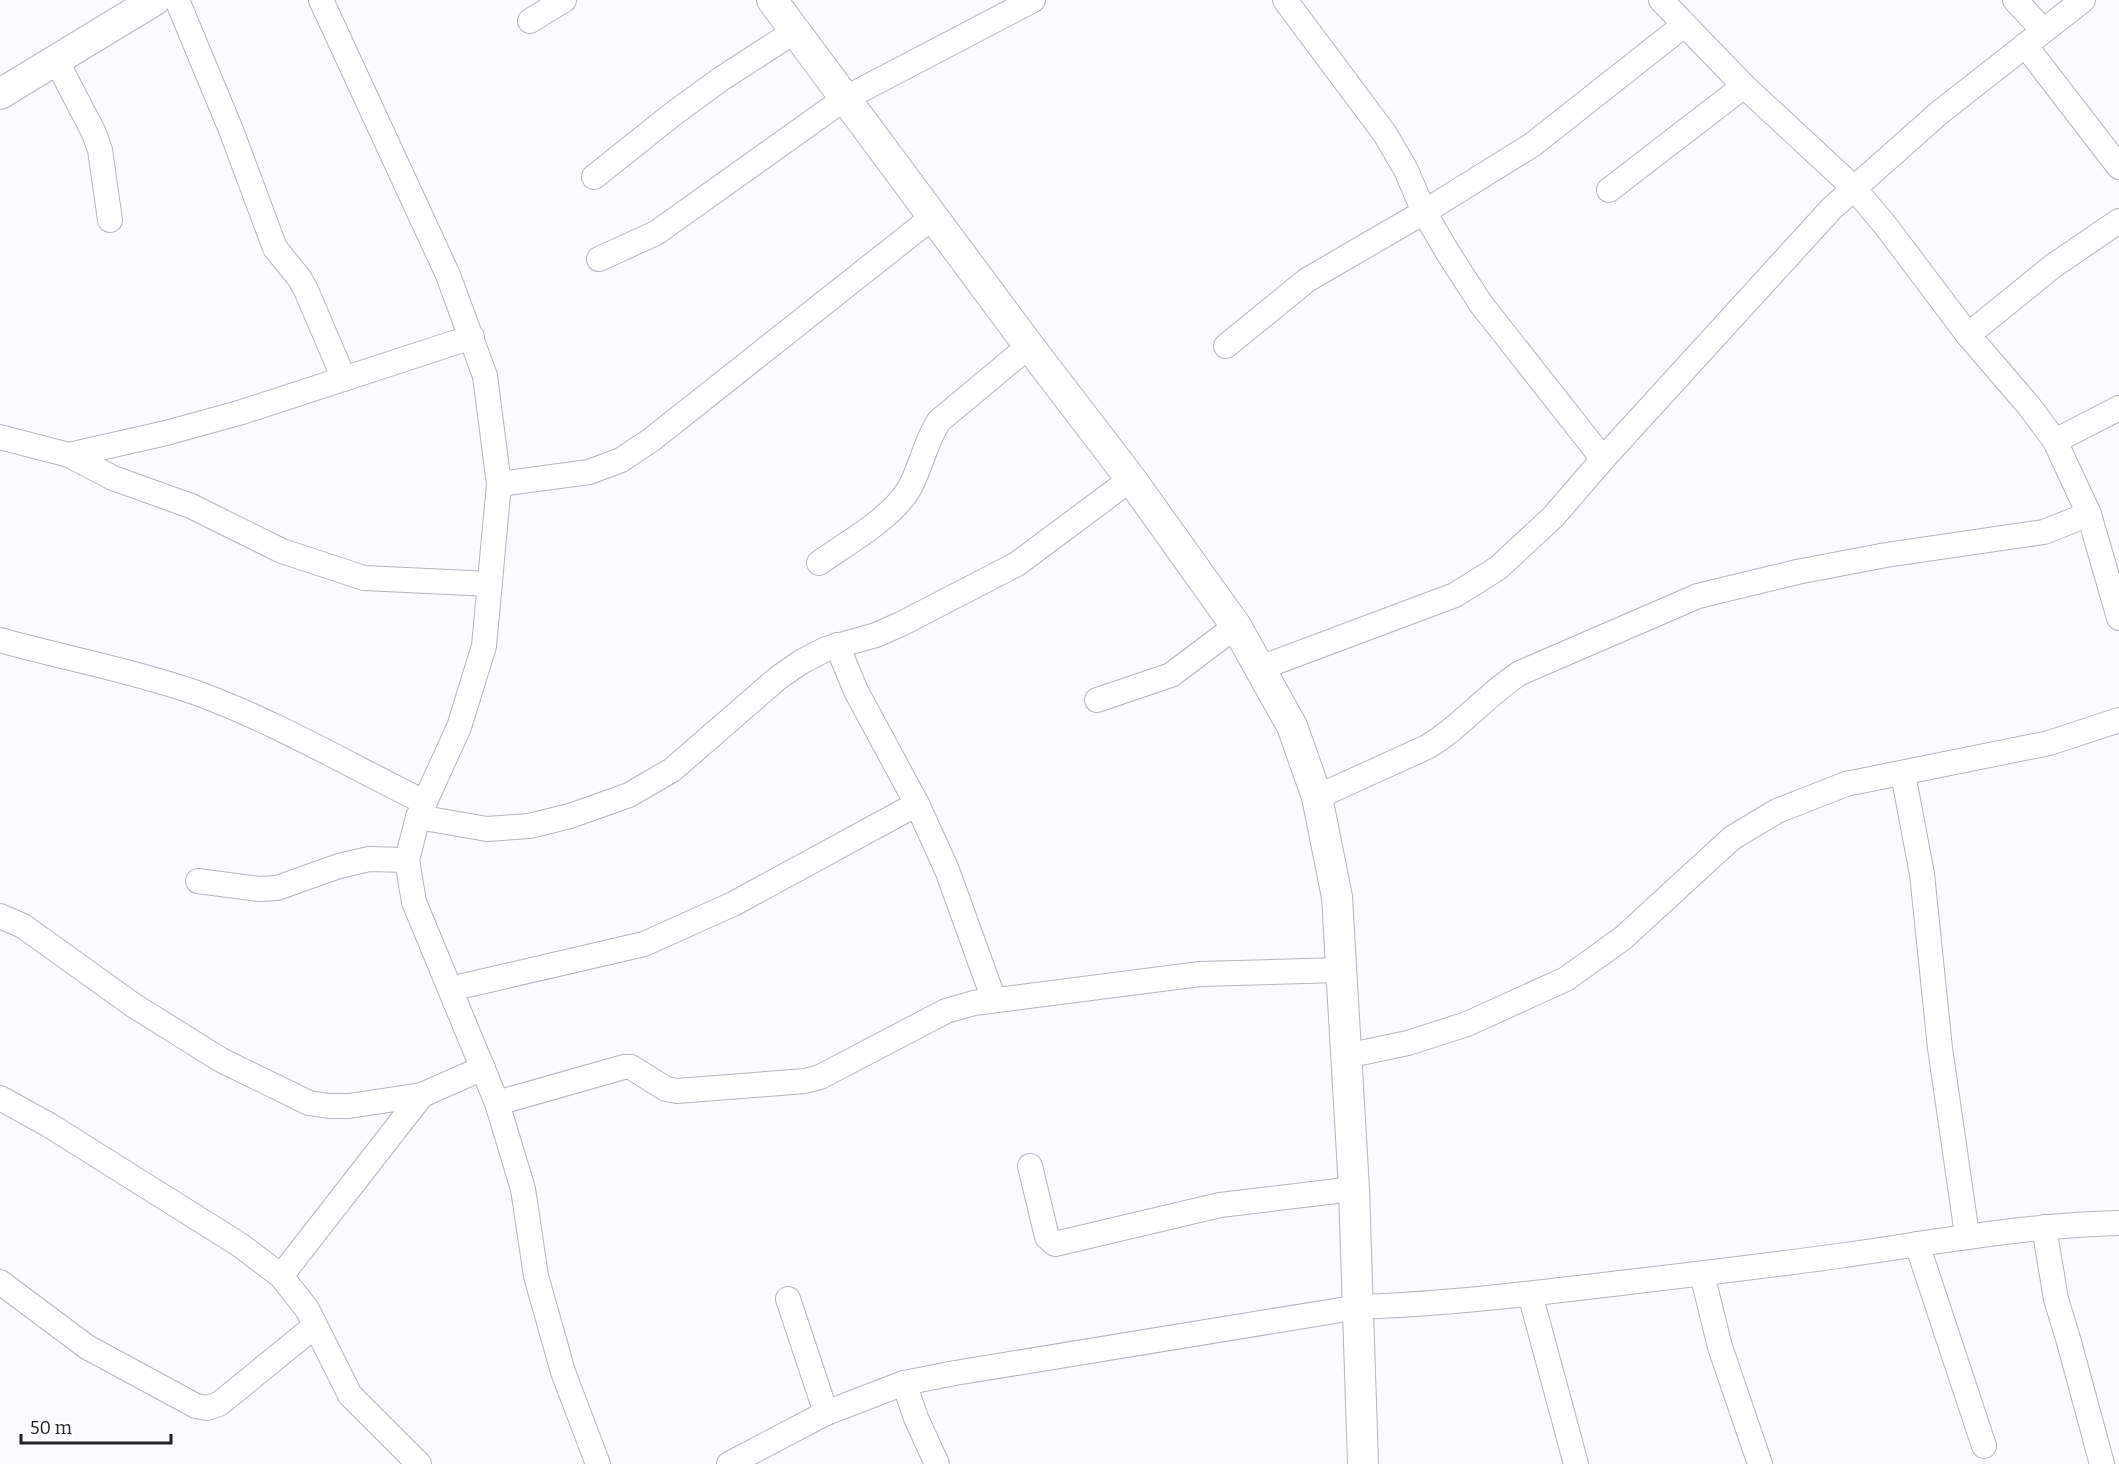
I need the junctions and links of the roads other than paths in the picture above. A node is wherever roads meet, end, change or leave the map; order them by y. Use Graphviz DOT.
graph roads {
  1 [pos="155,0"];
  2 [pos="177,0"];
  3 [pos="321,0"];
  4 [pos="564,0"];
  5 [pos="772,0"];
  6 [pos="1033,0"];
  7 [pos="1285,0"];
  8 [pos="1660,0"];
  9 [pos="2014,0"];
  10 [pos="2083,0"];
  11 [pos="530,21"];
  12 [pos="1684,25"];
  13 [pos="795,31"];
  14 [pos="2034,38"];
  15 [pos="56,60"];
  16 [pos="1744,86"];
  17 [pos="0,94"];
  18 [pos="844,99"];
  19 [pos="2119,167"];
  20 [pos="594,177"];
  21 [pos="1854,188"];
  22 [pos="1609,190"];
  23 [pos="1424,212"];
  24 [pos="934,216"];
  25 [pos="110,220"];
  26 [pos="2119,221"];
  27 [pos="599,259"];
  28 [pos="1968,335"];
  29 [pos="472,337"];
  30 [pos="1029,346"];
  31 [pos="1226,346"];
  32 [pos="344,379"];
  33 [pos="2119,408"];
  34 [pos="0,437"];
  35 [pos="2055,441"];
  36 [pos="69,454"];
  37 [pos="1603,459"];
  38 [pos="1131,479"];
  39 [pos="499,484"];
  40 [pos="2089,514"];
  41 [pos="819,563"];
  42 [pos="490,584"];
  43 [pos="2119,618"];
  44 [pos="1236,626"];
  45 [pos="0,640"];
  46 [pos="837,645"];
  47 [pos="1260,668"];
  48 [pos="1097,700"];
  49 [pos="2119,720"];
  50 [pos="1903,774"];
  51 [pos="1317,796"];
  52 [pos="917,804"];
  53 [pos="421,809"];
  54 [pos="407,860"];
  55 [pos="198,880"];
  56 [pos="0,916"];
  57 [pos="1341,970"];
  58 [pos="450,989"];
  59 [pos="994,1000"];
  60 [pos="1346,1056"];
  61 [pos="483,1068"];
  62 [pos="422,1095"];
  63 [pos="0,1098"];
  64 [pos="497,1104"];
  65 [pos="1030,1166"];
  66 [pos="1354,1189"];
  67 [pos="2119,1223"];
  68 [pos="2044,1227"];
  69 [pos="1967,1235"];
  70 [pos="1917,1244"];
  71 [pos="1702,1274"];
  72 [pos="281,1276"];
  73 [pos="0,1282"];
  74 [pos="1530,1294"];
  75 [pos="788,1299"];
  76 [pos="1359,1307"];
  77 [pos="315,1326"];
  78 [pos="904,1383"];
  79 [pos="826,1413"];
  80 [pos="1984,1446"];
  81 [pos="755,1458"];
  82 [pos="419,1464"];
  83 [pos="598,1464"];
  84 [pos="729,1464"];
  85 [pos="938,1464"];
  86 [pos="1363,1464"];
  87 [pos="1576,1464"];
  88 [pos="1760,1464"];
  89 [pos="2102,1464"];
  1 -- 15 [label="street"];
  2 -- 32 [label="street"];
  3 -- 29 [label="street"];
  4 -- 11 [label="street"];
  5 -- 13 [label="street"];
  6 -- 18 [label="street"];
  7 -- 23 [label="street"];
  8 -- 12 [label="street"];
  9 -- 14 [label="street"];
  10 -- 14 [label="street"];
  12 -- 16 [label="street"];
  12 -- 23 [label="street"];
  13 -- 18 [label="street"];
  13 -- 20 [label="street"];
  14 -- 19 [label="street"];
  14 -- 21 [label="street"];
  15 -- 17 [label="street"];
  15 -- 25 [label="street"];
  16 -- 21 [label="street"];
  16 -- 22 [label="street"];
  18 -- 24 [label="street"];
  18 -- 27 [label="street"];
  21 -- 28 [label="street"];
  21 -- 37 [label="street"];
  23 -- 31 [label="street"];
  23 -- 37 [label="street"];
  24 -- 30 [label="street"];
  24 -- 39 [label="street"];
  26 -- 28 [label="street"];
  28 -- 35 [label="street"];
  29 -- 32 [label="street"];
  29 -- 39 [label="street"];
  30 -- 38 [label="street"];
  30 -- 41 [label="street"];
  32 -- 36 [label="street"];
  33 -- 35 [label="street"];
  34 -- 36 [label="street"];
  35 -- 40 [label="street"];
  36 -- 42 [label="street"];
  37 -- 47 [label="street"];
  38 -- 44 [label="street"];
  38 -- 46 [label="street"];
  39 -- 42 [label="street"];
  40 -- 43 [label="street"];
  40 -- 51 [label="street"];
  42 -- 53 [label="street"];
  44 -- 47 [label="street"];
  44 -- 48 [label="street"];
  45 -- 53 [label="street"];
  46 -- 52 [label="street"];
  46 -- 53 [label="street"];
  47 -- 51 [label="street"];
  49 -- 50 [label="street"];
  50 -- 60 [label="street"];
  50 -- 69 [label="street"];
  51 -- 57 [label="street"];
  52 -- 58 [label="street"];
  52 -- 59 [label="street"];
  53 -- 54 [label="street"];
  54 -- 55 [label="street"];
  54 -- 58 [label="street"];
  56 -- 62 [label="street"];
  57 -- 59 [label="street"];
  57 -- 60 [label="street"];
  58 -- 61 [label="street"];
  59 -- 64 [label="street"];
  60 -- 66 [label="street"];
  61 -- 62 [label="street"];
  61 -- 64 [label="street"];
  62 -- 72 [label="street"];
  63 -- 72 [label="street"];
  64 -- 83 [label="street"];
  65 -- 66 [label="street"];
  66 -- 76 [label="street"];
  67 -- 68 [label="street"];
  68 -- 69 [label="street"];
  68 -- 89 [label="street"];
  69 -- 70 [label="street"];
  70 -- 71 [label="street"];
  70 -- 80 [label="street"];
  71 -- 74 [label="street"];
  71 -- 88 [label="street"];
  72 -- 77 [label="street"];
  73 -- 77 [label="street"];
  74 -- 76 [label="street"];
  74 -- 87 [label="street"];
  75 -- 79 [label="street"];
  76 -- 78 [label="street"];
  76 -- 86 [label="street"];
  77 -- 82 [label="street"];
  78 -- 79 [label="street"];
  78 -- 85 [label="street"];
  79 -- 81 [label="street"];
  81 -- 84 [label="street"];
}
